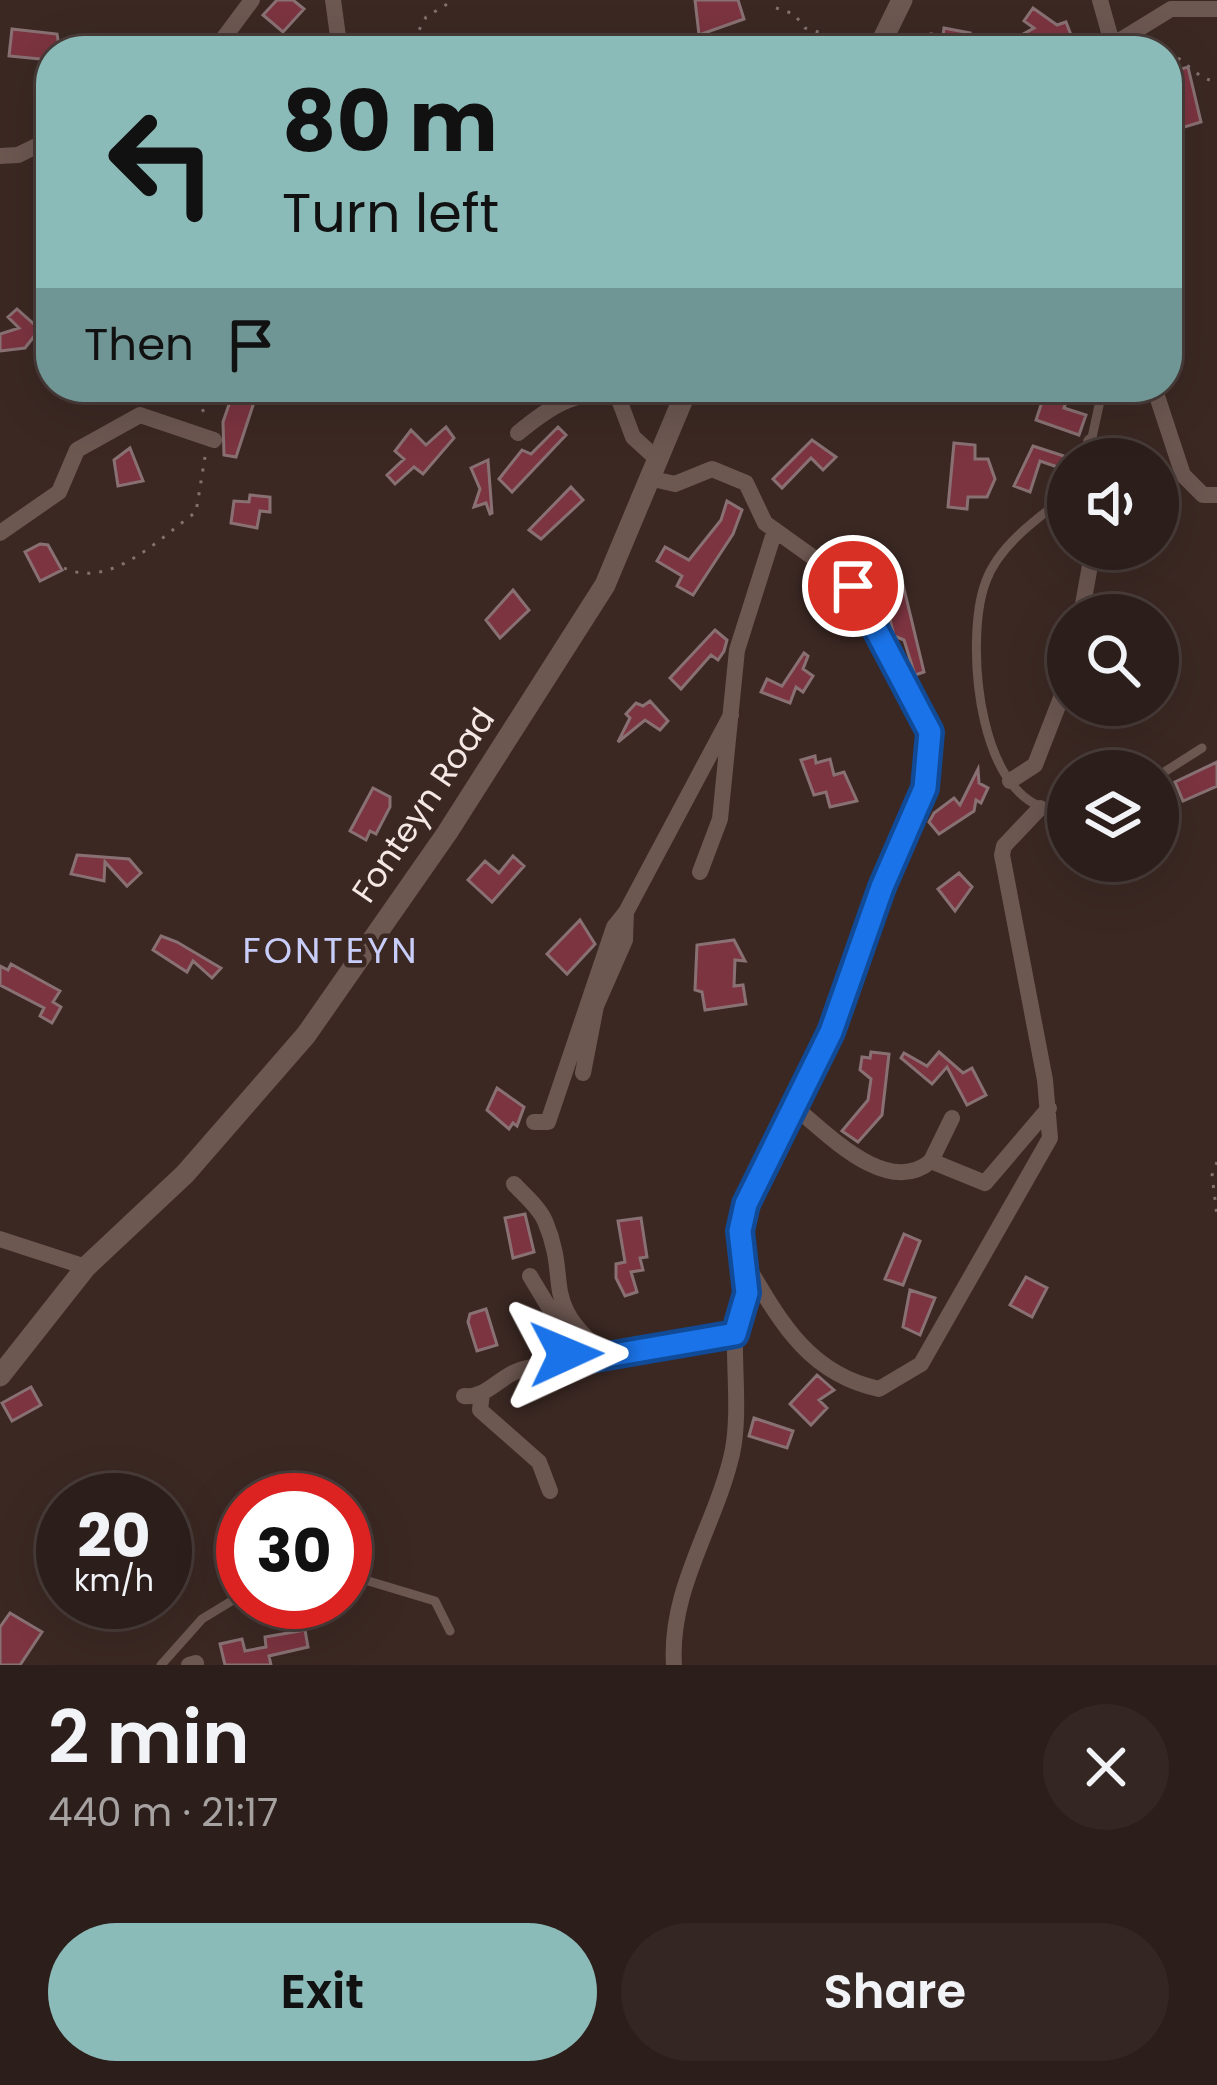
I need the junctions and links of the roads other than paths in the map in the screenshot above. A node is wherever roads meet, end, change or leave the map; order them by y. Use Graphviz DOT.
graph roads {
  1 [pos="252,0"];
  2 [pos="333,0"];
  3 [pos="902,0"];
  4 [pos="1100,0"];
  5 [pos="1217,9"];
  6 [pos="225,36"];
  7 [pos="338,36"];
  8 [pos="884,36"];
  9 [pos="1110,36"];
  10 [pos="1132,36"];
  11 [pos="36,146"];
  12 [pos="0,156"];
  13 [pos="559,402"];
  14 [pos="620,402"];
  15 [pos="682,402"];
  16 [pos="1100,402"];
  17 [pos="1159,402"];
  18 [pos="518,434"];
  19 [pos="1093,438"];
  20 [pos="214,440"];
  21 [pos="655,469"];
  22 [pos="1217,495"];
  23 [pos="1047,514"];
  24 [pos="775,530"];
  25 [pos="0,532"];
  26 [pos="731,715"];
  27 [pos="1050,726"];
  28 [pos="1202,748"];
  29 [pos="1179,763"];
  30 [pos="1010,781"];
  31 [pos="1040,808"];
  32 [pos="1047,808"];
  33 [pos="700,872"];
  34 [pos="626,912"];
  35 [pos="583,1073"];
  36 [pos="792,1105"];
  37 [pos="1049,1108"];
  38 [pos="952,1118"];
  39 [pos="535,1122"];
  40 [pos="931,1161"];
  41 [pos="514,1184"];
  42 [pos="0,1239"];
  43 [pos="744,1262"];
  44 [pos="86,1267"];
  45 [pos="530,1276"];
  46 [pos="735,1334"];
  47 [pos="608,1356"];
  48 [pos="0,1376"];
  49 [pos="550,1491"];
  50 [pos="372,1582"];
  51 [pos="216,1610"];
  52 [pos="450,1631"];
  53 [pos="161,1665"];
  54 [pos="674,1665"];
  1 -- 6 [label="street"];
  2 -- 7 [label="street"];
  3 -- 8 [label="street"];
  4 -- 9 [label="street"];
  5 -- 10 [label="street"];
  11 -- 12 [label="street"];
  13 -- 18 [label="street"];
  14 -- 21 [label="street"];
  15 -- 21 [label="street, Fonteyn Road"];
  16 -- 19 [label="lane"];
  17 -- 22 [label="street"];
  20 -- 25 [label="street"];
  21 -- 24 [label="street"];
  21 -- 44 [label="street, Fonteyn Road"];
  23 -- 30 [label="lane"];
  24 -- 26 [label="street"];
  24 -- 36 [label="street"];
  26 -- 33 [label="street"];
  26 -- 34 [label="street"];
  27 -- 30 [label="street"];
  28 -- 29 [label="lane"];
  30 -- 31 [label="lane"];
  31 -- 32 [label="lane"];
  31 -- 37 [label="street"];
  34 -- 35 [label="street"];
  34 -- 39 [label="street"];
  36 -- 40 [label="street"];
  36 -- 43 [label="street"];
  37 -- 40 [label="street"];
  37 -- 43 [label="street"];
  38 -- 40 [label="street"];
  41 -- 47 [label="street"];
  42 -- 44 [label="street"];
  43 -- 46 [label="street"];
  44 -- 48 [label="street, Fonteyn Road"];
  45 -- 47 [label="street"];
  46 -- 47 [label="street"];
  46 -- 54 [label="street"];
  47 -- 49 [label="street"];
  50 -- 52 [label="lane"];
  51 -- 53 [label="lane"];
}
